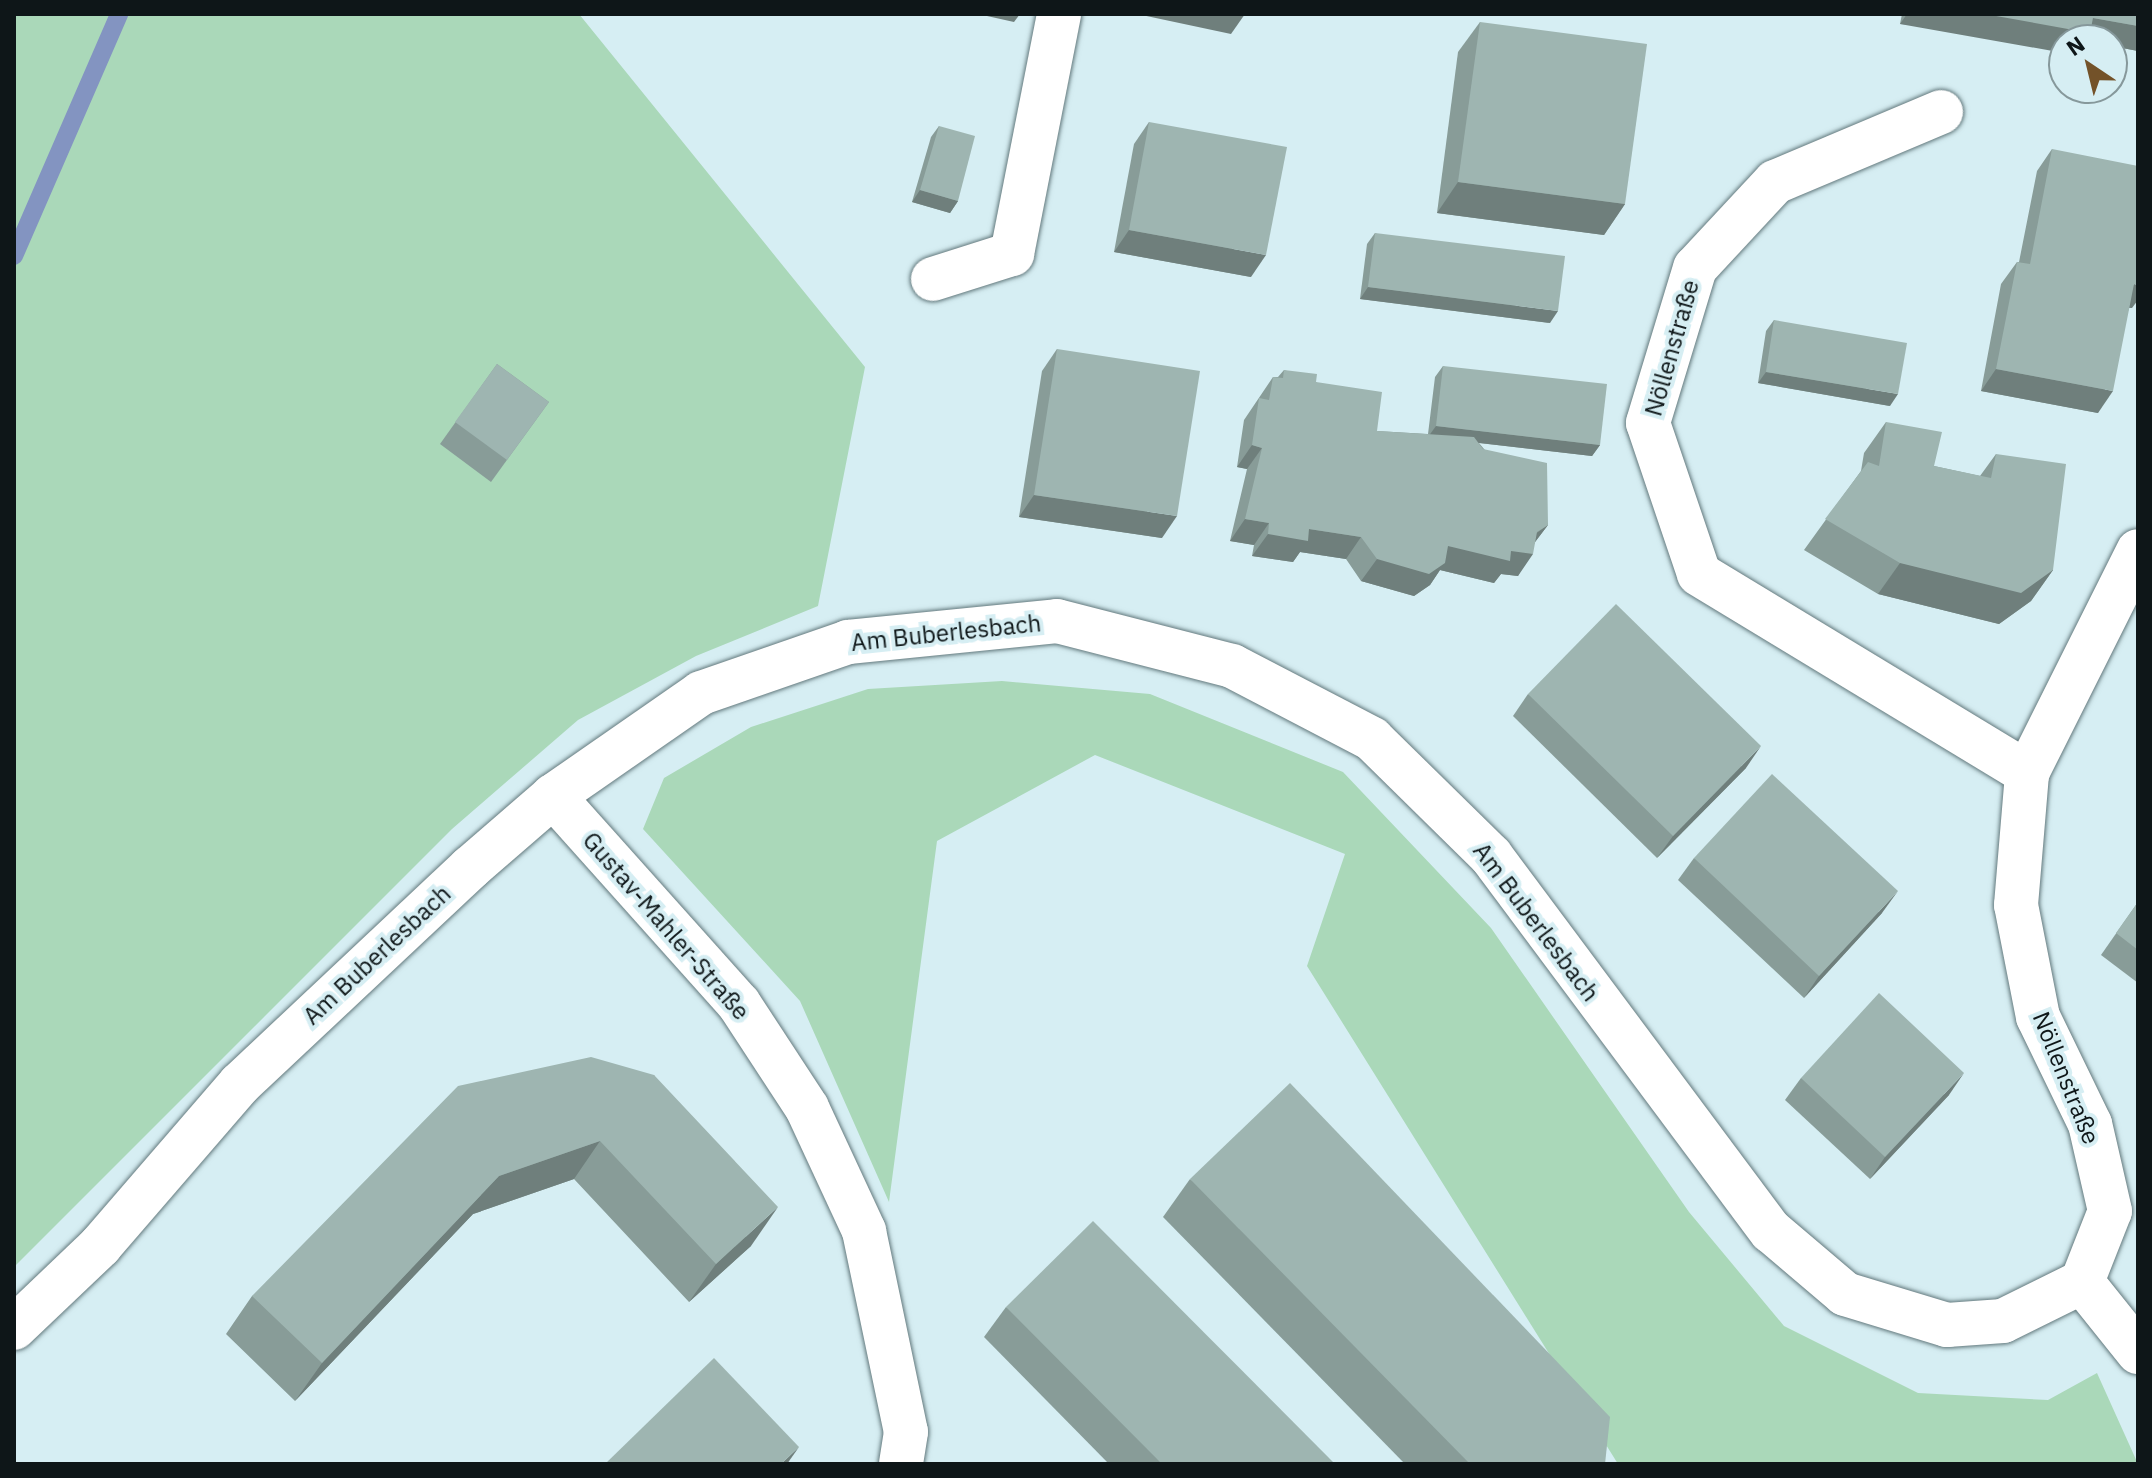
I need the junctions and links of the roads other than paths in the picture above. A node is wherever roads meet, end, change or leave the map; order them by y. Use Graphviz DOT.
graph roads {
  1 [pos="1059,14"];
  2 [pos="1941,112"];
  3 [pos="933,279"];
  4 [pos="2138,551"];
  5 [pos="2027,773"];
  6 [pos="553,796"];
  7 [pos="2082,1282"];
  8 [pos="14,1328"];
  9 [pos="2138,1352"];
  10 [pos="901,1464"];
  1 -- 3 [label="street"];
  2 -- 5 [label="street, Nöllenstraße"];
  4 -- 5 [label="street, Nöllenstraße"];
  5 -- 7 [label="street, Nöllenstraße"];
  6 -- 7 [label="street, Am Buberlesbach"];
  6 -- 8 [label="street, Am Buberlesbach"];
  6 -- 10 [label="street, Gustav-Mahler-Straße"];
  7 -- 9 [label="street"];
}
